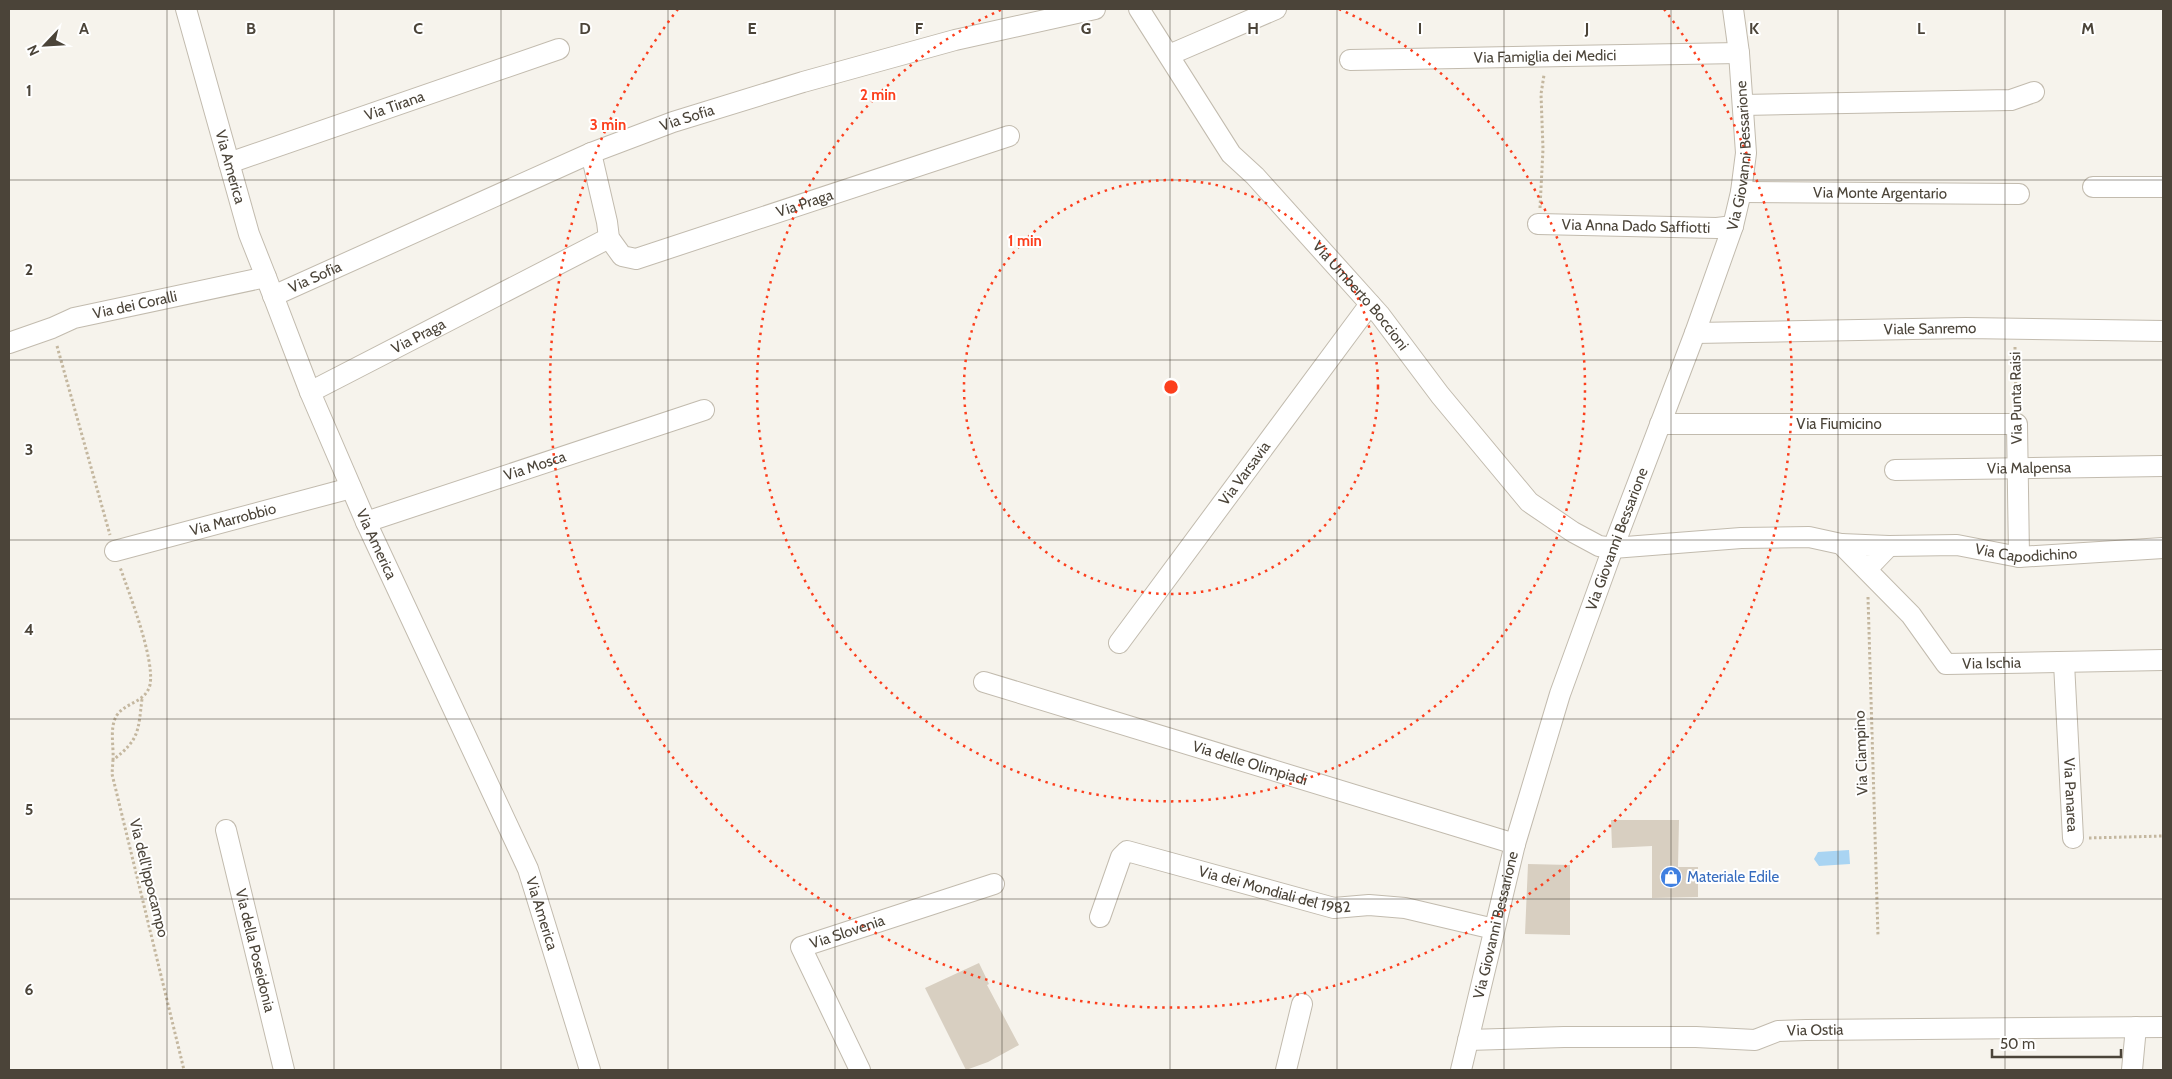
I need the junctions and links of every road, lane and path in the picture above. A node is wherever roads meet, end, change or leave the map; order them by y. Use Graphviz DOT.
graph roads {
  1 [pos="186,9"];
  2 [pos="1095,9"];
  3 [pos="1139,9"];
  4 [pos="1276,9"];
  5 [pos="1733,9"];
  6 [pos="559,49"];
  7 [pos="1739,53"];
  8 [pos="1169,55"];
  9 [pos="1547,57"];
  10 [pos="1350,60"];
  11 [pos="2034,92"];
  12 [pos="1743,105"];
  13 [pos="1009,136"];
  14 [pos="591,153"];
  15 [pos="229,163"];
  16 [pos="2093,187"];
  17 [pos="2163,187"];
  18 [pos="1741,192"];
  19 [pos="2019,194"];
  20 [pos="1538,224"];
  21 [pos="1733,226"];
  22 [pos="608,238"];
  23 [pos="266,277"];
  24 [pos="273,296"];
  25 [pos="1370,304"];
  26 [pos="2015,329"];
  27 [pos="2163,331"];
  28 [pos="1696,333"];
  29 [pos="9,343"];
  30 [pos="310,392"];
  31 [pos="704,410"];
  32 [pos="1660,424"];
  33 [pos="2017,424"];
  34 [pos="2163,466"];
  35 [pos="2018,468"];
  36 [pos="1895,470"];
  37 [pos="351,488"];
  38 [pos="366,522"];
  39 [pos="1841,544"];
  40 [pos="1889,546"];
  41 [pos="1613,548"];
  42 [pos="2163,548"];
  43 [pos="115,552"];
  44 [pos="2019,556"];
  45 [pos="1867,569"];
  46 [pos="1119,643"];
  47 [pos="2163,660"];
  48 [pos="2064,663"];
  49 [pos="984,682"];
  50 [pos="142,698"];
  51 [pos="226,830"];
  52 [pos="2163,836"];
  53 [pos="2073,838"];
  54 [pos="1515,844"];
  55 [pos="994,884"];
  56 [pos="1100,917"];
  57 [pos="1494,929"];
  58 [pos="1878,936"];
  59 [pos="1302,1004"];
  60 [pos="2136,1027"];
  61 [pos="2163,1027"];
  62 [pos="1468,1040"];
  63 [pos="184,1070"];
  64 [pos="284,1070"];
  65 [pos="590,1070"];
  66 [pos="860,1070"];
  67 [pos="1286,1070"];
  68 [pos="1461,1070"];
  69 [pos="2132,1070"];
  1 -- 15 [label="street, Via America"];
  2 -- 14 [label="street, Via Sofia"];
  3 -- 8 [label="street, Via Umberto Boccioni"];
  4 -- 8 [label="street"];
  5 -- 7 [label="street, Via Giovanni Bessarione"];
  6 -- 15 [label="street, Via Tirana"];
  7 -- 9 [label="street, Via Famiglia dei Medici"];
  7 -- 12 [label="street, Via Giovanni Bessarione"];
  8 -- 25 [label="street, Via Umberto Boccioni"];
  9 -- 10 [label="street, Via Famiglia dei Medici"];
  9 -- 20 [label="path"];
  11 -- 12 [label="street"];
  12 -- 18 [label="street, Via Giovanni Bessarione"];
  13 -- 22 [label="street, Via Praga"];
  14 -- 22 [label="street"];
  14 -- 24 [label="street, Via Sofia"];
  15 -- 23 [label="street, Via America"];
  16 -- 17 [label="street"];
  18 -- 19 [label="street, Via Monte Argentario"];
  18 -- 21 [label="street, Via Giovanni Bessarione"];
  20 -- 21 [label="street, Via Anna Dado Saffiotti"];
  21 -- 28 [label="street, Via Giovanni Bessarione"];
  22 -- 30 [label="street, Via Praga"];
  23 -- 24 [label="street, Via America"];
  23 -- 29 [label="street, Via dei Coralli"];
  24 -- 30 [label="street, Via America"];
  25 -- 41 [label="street, Via Umberto Boccioni"];
  25 -- 46 [label="street, Via Varsavia"];
  26 -- 27 [label="street, Viale Sanremo"];
  26 -- 28 [label="street, Viale Sanremo"];
  26 -- 33 [label="path, Via Punta Raisi"];
  28 -- 32 [label="street, Via Giovanni Bessarione"];
  30 -- 37 [label="street, Via America"];
  31 -- 38 [label="street, Via Mosca"];
  32 -- 33 [label="street, Via Fiumicino"];
  32 -- 41 [label="street, Via Giovanni Bessarione"];
  33 -- 35 [label="street, Via Punta Raisi"];
  34 -- 35 [label="street, Via Malpensa"];
  35 -- 36 [label="street, Via Malpensa"];
  35 -- 44 [label="street, Via Punta Raisi"];
  37 -- 38 [label="street, Via America"];
  37 -- 43 [label="street, Via Marrobbio"];
  38 -- 65 [label="street, Via America"];
  39 -- 40 [label="street, Via Capodichino"];
  39 -- 41 [label="street"];
  39 -- 45 [label="street"];
  40 -- 44 [label="street, Via Capodichino"];
  40 -- 45 [label="street"];
  41 -- 54 [label="street, Via Giovanni Bessarione"];
  42 -- 44 [label="street, Via Capodichino"];
  45 -- 48 [label="street, Via Ischia"];
  45 -- 58 [label="path, Via Ciampino"];
  47 -- 48 [label="street, Via Ischia"];
  48 -- 53 [label="street, Via Panarea"];
  49 -- 54 [label="street, Via delle Olimpiadi"];
  50 -- 63 [label="path, Via dell'Ippocampo"];
  51 -- 64 [label="street, Via della Poseidonia"];
  52 -- 53 [label="path, Via Panarea"];
  54 -- 57 [label="street, Via Giovanni Bessarione"];
  55 -- 66 [label="street, Via Slovenia"];
  56 -- 57 [label="street, Via dei Mondiali del 1982"];
  57 -- 62 [label="street, Via Giovanni Bessarione"];
  59 -- 67 [label="street"];
  60 -- 61 [label="street, Via Ostia"];
  60 -- 62 [label="street, Via Ostia"];
  60 -- 69 [label="street"];
  62 -- 68 [label="street, Via Giovanni Bessarione"];
}
